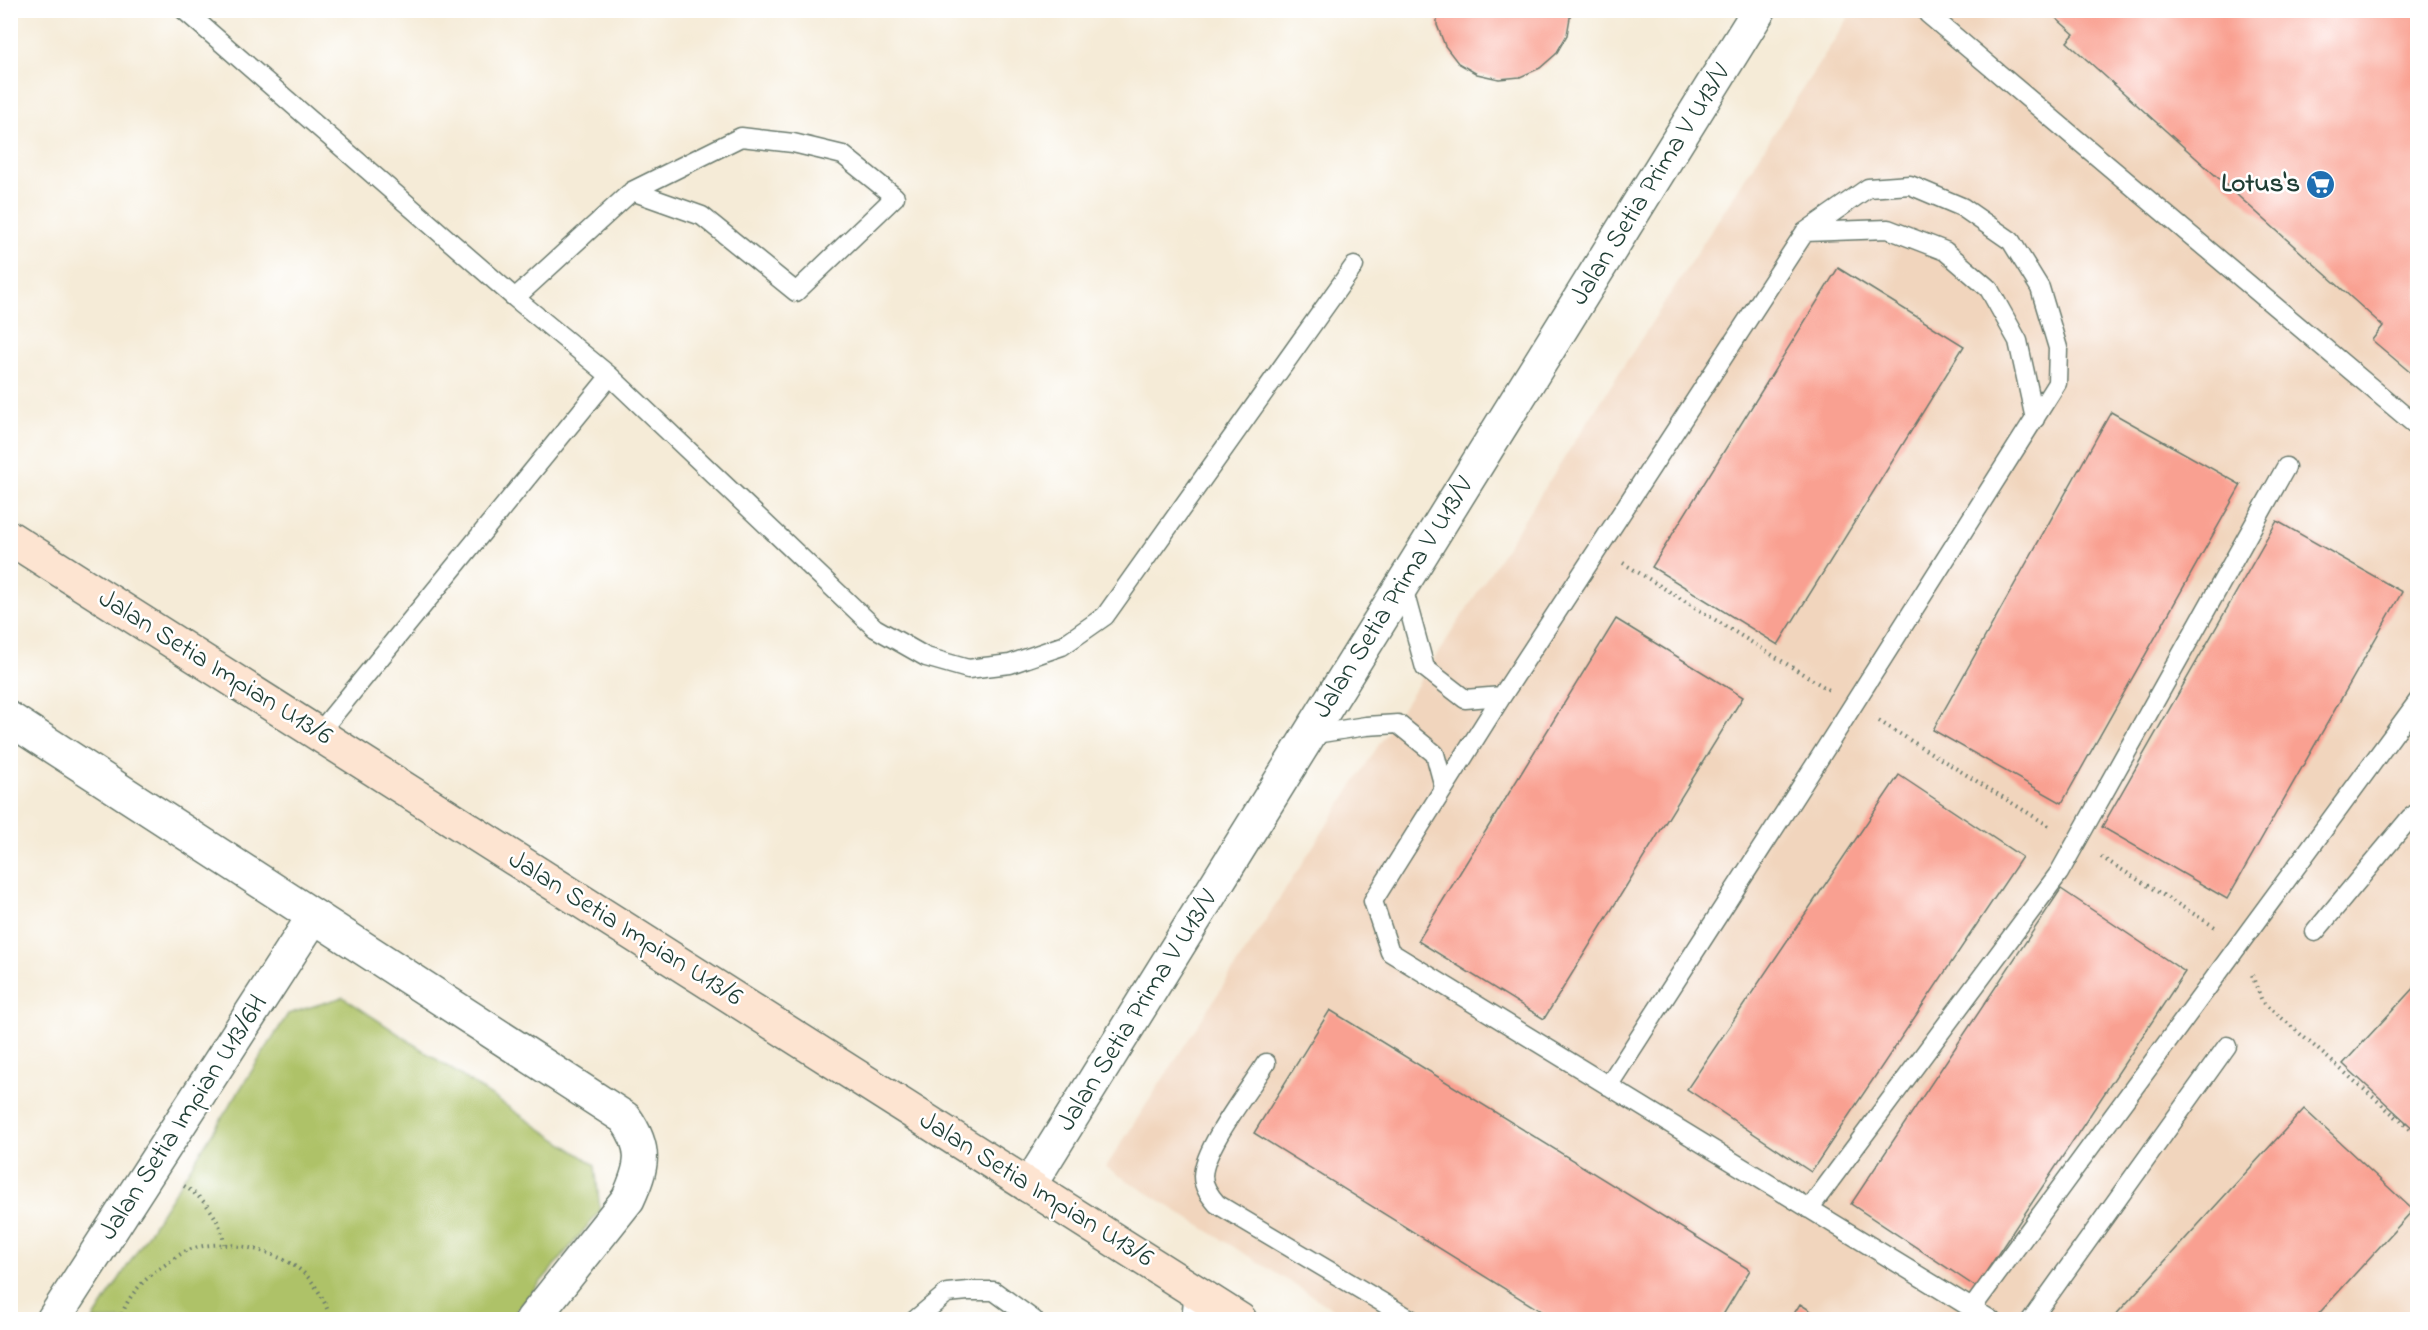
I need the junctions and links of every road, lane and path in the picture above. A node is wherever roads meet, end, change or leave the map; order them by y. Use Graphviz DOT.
graph roads {
  1 [pos="184,10"];
  2 [pos="1759,10"];
  3 [pos="1926,10"];
  4 [pos="1738,26"];
  5 [pos="632,191"];
  6 [pos="1806,232"];
  7 [pos="1354,266"];
  8 [pos="515,298"];
  9 [pos="610,376"];
  10 [pos="2035,419"];
  11 [pos="2418,427"];
  12 [pos="2286,466"];
  13 [pos="10,538"];
  14 [pos="1599,548"];
  15 [pos="1402,584"];
  16 [pos="1502,696"];
  17 [pos="2418,700"];
  18 [pos="1853,705"];
  19 [pos="10,719"];
  20 [pos="318,734"];
  21 [pos="1310,735"];
  22 [pos="1444,787"];
  23 [pos="2418,812"];
  24 [pos="2076,842"];
  25 [pos="314,916"];
  26 [pos="2315,932"];
  27 [pos="2240,943"];
  28 [pos="2227,1046"];
  29 [pos="1266,1063"];
  30 [pos="1608,1086"];
  31 [pos="2418,1136"];
  32 [pos="152,1167"];
  33 [pos="1029,1186"];
  34 [pos="1809,1209"];
  35 [pos="224,1244"];
  36 [pos="1192,1305"];
  37 [pos="1972,1308"];
  38 [pos="53,1320"];
  39 [pos="121,1320"];
  40 [pos="331,1320"];
  41 [pos="532,1320"];
  42 [pos="915,1320"];
  43 [pos="1034,1320"];
  44 [pos="1240,1320"];
  45 [pos="1412,1320"];
  46 [pos="1991,1320"];
  47 [pos="2031,1320"];
  1 -- 8 [label="lane"];
  2 -- 4 [label="street, Jalan Setia Prima V U13/V"];
  3 -- 11 [label="lane"];
  4 -- 15 [label="street, Jalan Setia Prima V U13/V"];
  5 -- 5 [label="lane"];
  5 -- 8 [label="lane"];
  6 -- 10 [label="lane"];
  6 -- 10 [label="lane"];
  6 -- 14 [label="lane"];
  7 -- 9 [label="lane"];
  8 -- 9 [label="lane"];
  9 -- 20 [label="lane"];
  10 -- 18 [label="lane"];
  12 -- 24 [label="lane"];
  13 -- 20 [label="street, Jalan Setia Impian U13/6"];
  14 -- 16 [label="lane"];
  14 -- 18 [label="path"];
  15 -- 16 [label="lane"];
  15 -- 21 [label="street, Jalan Setia Prima V U13/V"];
  16 -- 22 [label="lane"];
  17 -- 27 [label="lane"];
  18 -- 24 [label="path"];
  18 -- 30 [label="lane"];
  19 -- 25 [label="street"];
  20 -- 33 [label="street, Jalan Setia Impian U13/6"];
  21 -- 22 [label="lane"];
  21 -- 33 [label="street, Jalan Setia Prima V U13/V"];
  22 -- 30 [label="lane"];
  23 -- 26 [label="lane"];
  24 -- 27 [label="path"];
  24 -- 34 [label="lane"];
  25 -- 32 [label="street, Jalan Setia Impian U13/6H"];
  25 -- 41 [label="street"];
  27 -- 31 [label="path"];
  27 -- 37 [label="lane"];
  28 -- 47 [label="lane"];
  29 -- 45 [label="lane"];
  30 -- 34 [label="lane"];
  32 -- 35 [label="path"];
  32 -- 38 [label="street, Jalan Setia Impian U13/6H"];
  33 -- 36 [label="street, Jalan Setia Impian U13/6"];
  34 -- 37 [label="lane"];
  35 -- 39 [label="path"];
  35 -- 40 [label="path"];
  36 -- 44 [label="street, Jalan Setia Impian U13/6"];
  37 -- 46 [label="lane"];
  42 -- 43 [label="lane"];
}
